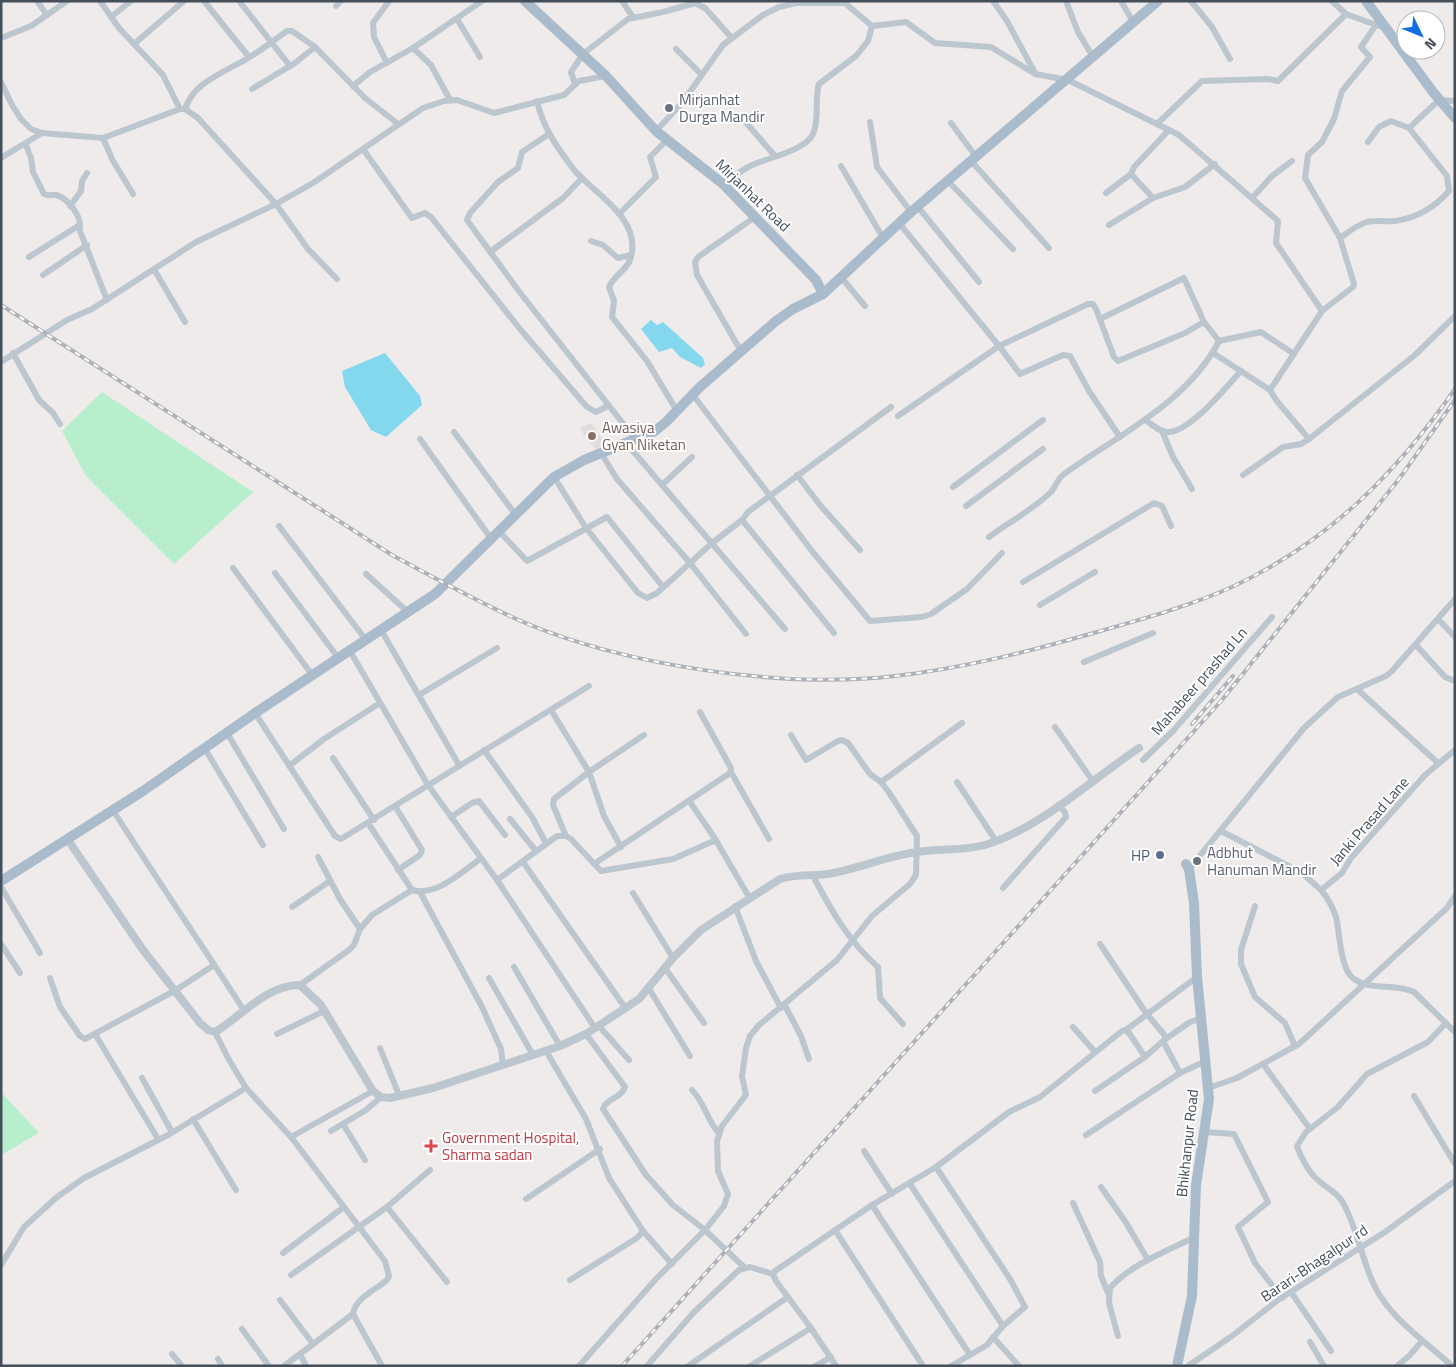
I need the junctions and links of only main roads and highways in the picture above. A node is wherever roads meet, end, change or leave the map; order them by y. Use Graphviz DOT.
graph roads {
  1 [pos="525,1"];
  2 [pos="1158,1"];
  3 [pos="1366,1"];
  4 [pos="1455,118"];
  5 [pos="823,294"];
  6 [pos="1188,867"];
  7 [pos="1,882"];
  8 [pos="1177,1366"];
  1 -- 5 [label="main road, Mirjanhat Road"];
  2 -- 5 [label="main road"];
  3 -- 4 [label="main road"];
  5 -- 7 [label="main road"];
  6 -- 8 [label="main road, Bhikhanpur Road"];
}
